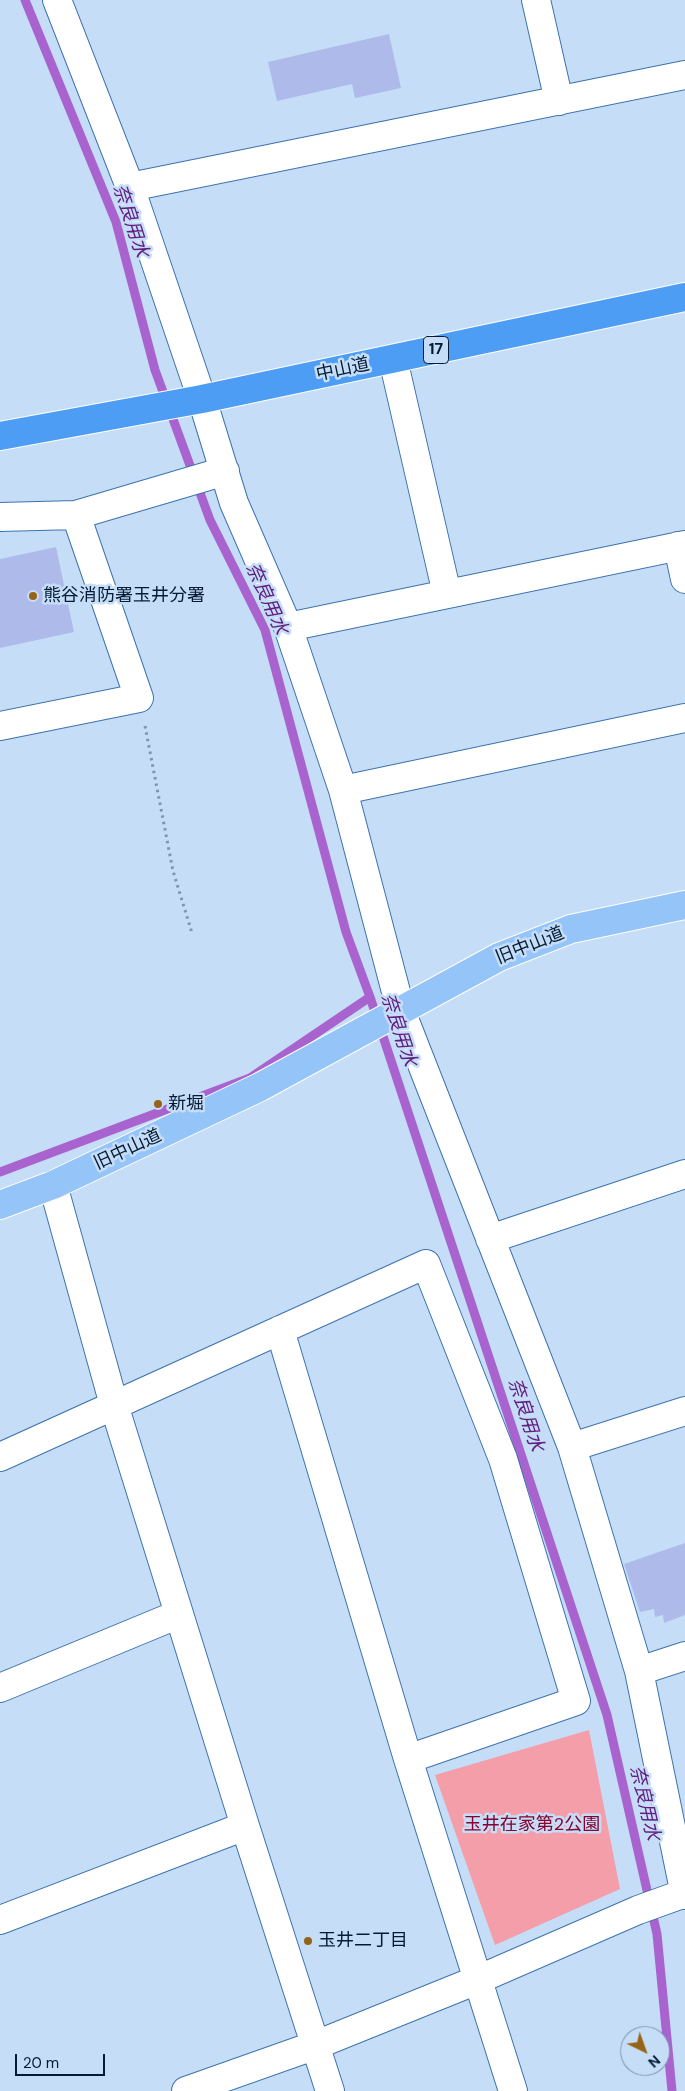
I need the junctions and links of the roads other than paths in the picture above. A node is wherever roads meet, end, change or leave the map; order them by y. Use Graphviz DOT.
graph roads {
  1 [pos="57,0"];
  2 [pos="536,0"];
  3 [pos="685,75"];
  4 [pos="559,101"];
  5 [pos="130,187"];
  6 [pos="685,297"];
  7 [pos="393,359"];
  8 [pos="195,401"];
  9 [pos="0,436"];
  10 [pos="215,474"];
  11 [pos="76,516"];
  12 [pos="0,517"];
  13 [pos="682,546"];
  14 [pos="685,579"];
  15 [pos="447,594"];
  16 [pos="288,627"];
  17 [pos="685,718"];
  18 [pos="0,726"];
  19 [pos="343,790"];
  20 [pos="685,905"];
  21 [pos="394,1014"];
  22 [pos="685,1174"];
  23 [pos="53,1185"];
  24 [pos="0,1205"];
  25 [pos="490,1239"];
  26 [pos="280,1330"];
  27 [pos="114,1405"];
  28 [pos="685,1412"];
  29 [pos="572,1447"];
  30 [pos="0,1457"];
  31 [pos="179,1614"];
  32 [pos="685,1656"];
  33 [pos="639,1671"];
  34 [pos="0,1688"];
  35 [pos="408,1760"];
  36 [pos="245,1826"];
  37 [pos="685,1894"];
  38 [pos="0,1920"];
  39 [pos="478,1980"];
  40 [pos="316,2044"];
  41 [pos="186,2091"];
  42 [pos="330,2091"];
  43 [pos="513,2091"];
  1 -- 5 [label="street"];
  2 -- 4 [label="street"];
  3 -- 4 [label="street"];
  4 -- 5 [label="street"];
  5 -- 8 [label="street"];
  6 -- 7 [label="highway, 中山道 / 17"];
  7 -- 8 [label="highway, 中山道 / 17"];
  7 -- 15 [label="street"];
  8 -- 9 [label="highway, 中山道 / 17"];
  8 -- 10 [label="street"];
  10 -- 11 [label="street"];
  10 -- 16 [label="street"];
  11 -- 12 [label="street"];
  11 -- 18 [label="street"];
  13 -- 14 [label="street"];
  13 -- 15 [label="street"];
  15 -- 16 [label="street"];
  16 -- 19 [label="street"];
  17 -- 19 [label="street"];
  19 -- 21 [label="street"];
  20 -- 21 [label="main road, 旧中山道"];
  21 -- 23 [label="main road, 旧中山道"];
  21 -- 25 [label="street"];
  22 -- 25 [label="street"];
  23 -- 24 [label="main road, 旧中山道"];
  23 -- 27 [label="street"];
  25 -- 29 [label="street"];
  26 -- 27 [label="street"];
  26 -- 35 [label="street"];
  26 -- 35 [label="street"];
  27 -- 30 [label="street"];
  27 -- 31 [label="street"];
  28 -- 29 [label="street"];
  29 -- 33 [label="street"];
  31 -- 34 [label="street"];
  31 -- 36 [label="street"];
  32 -- 33 [label="street"];
  33 -- 37 [label="street"];
  35 -- 39 [label="street"];
  36 -- 38 [label="street"];
  36 -- 40 [label="street"];
  37 -- 39 [label="street"];
  39 -- 40 [label="street"];
  39 -- 43 [label="street"];
  40 -- 41 [label="street"];
  40 -- 42 [label="street"];
}
